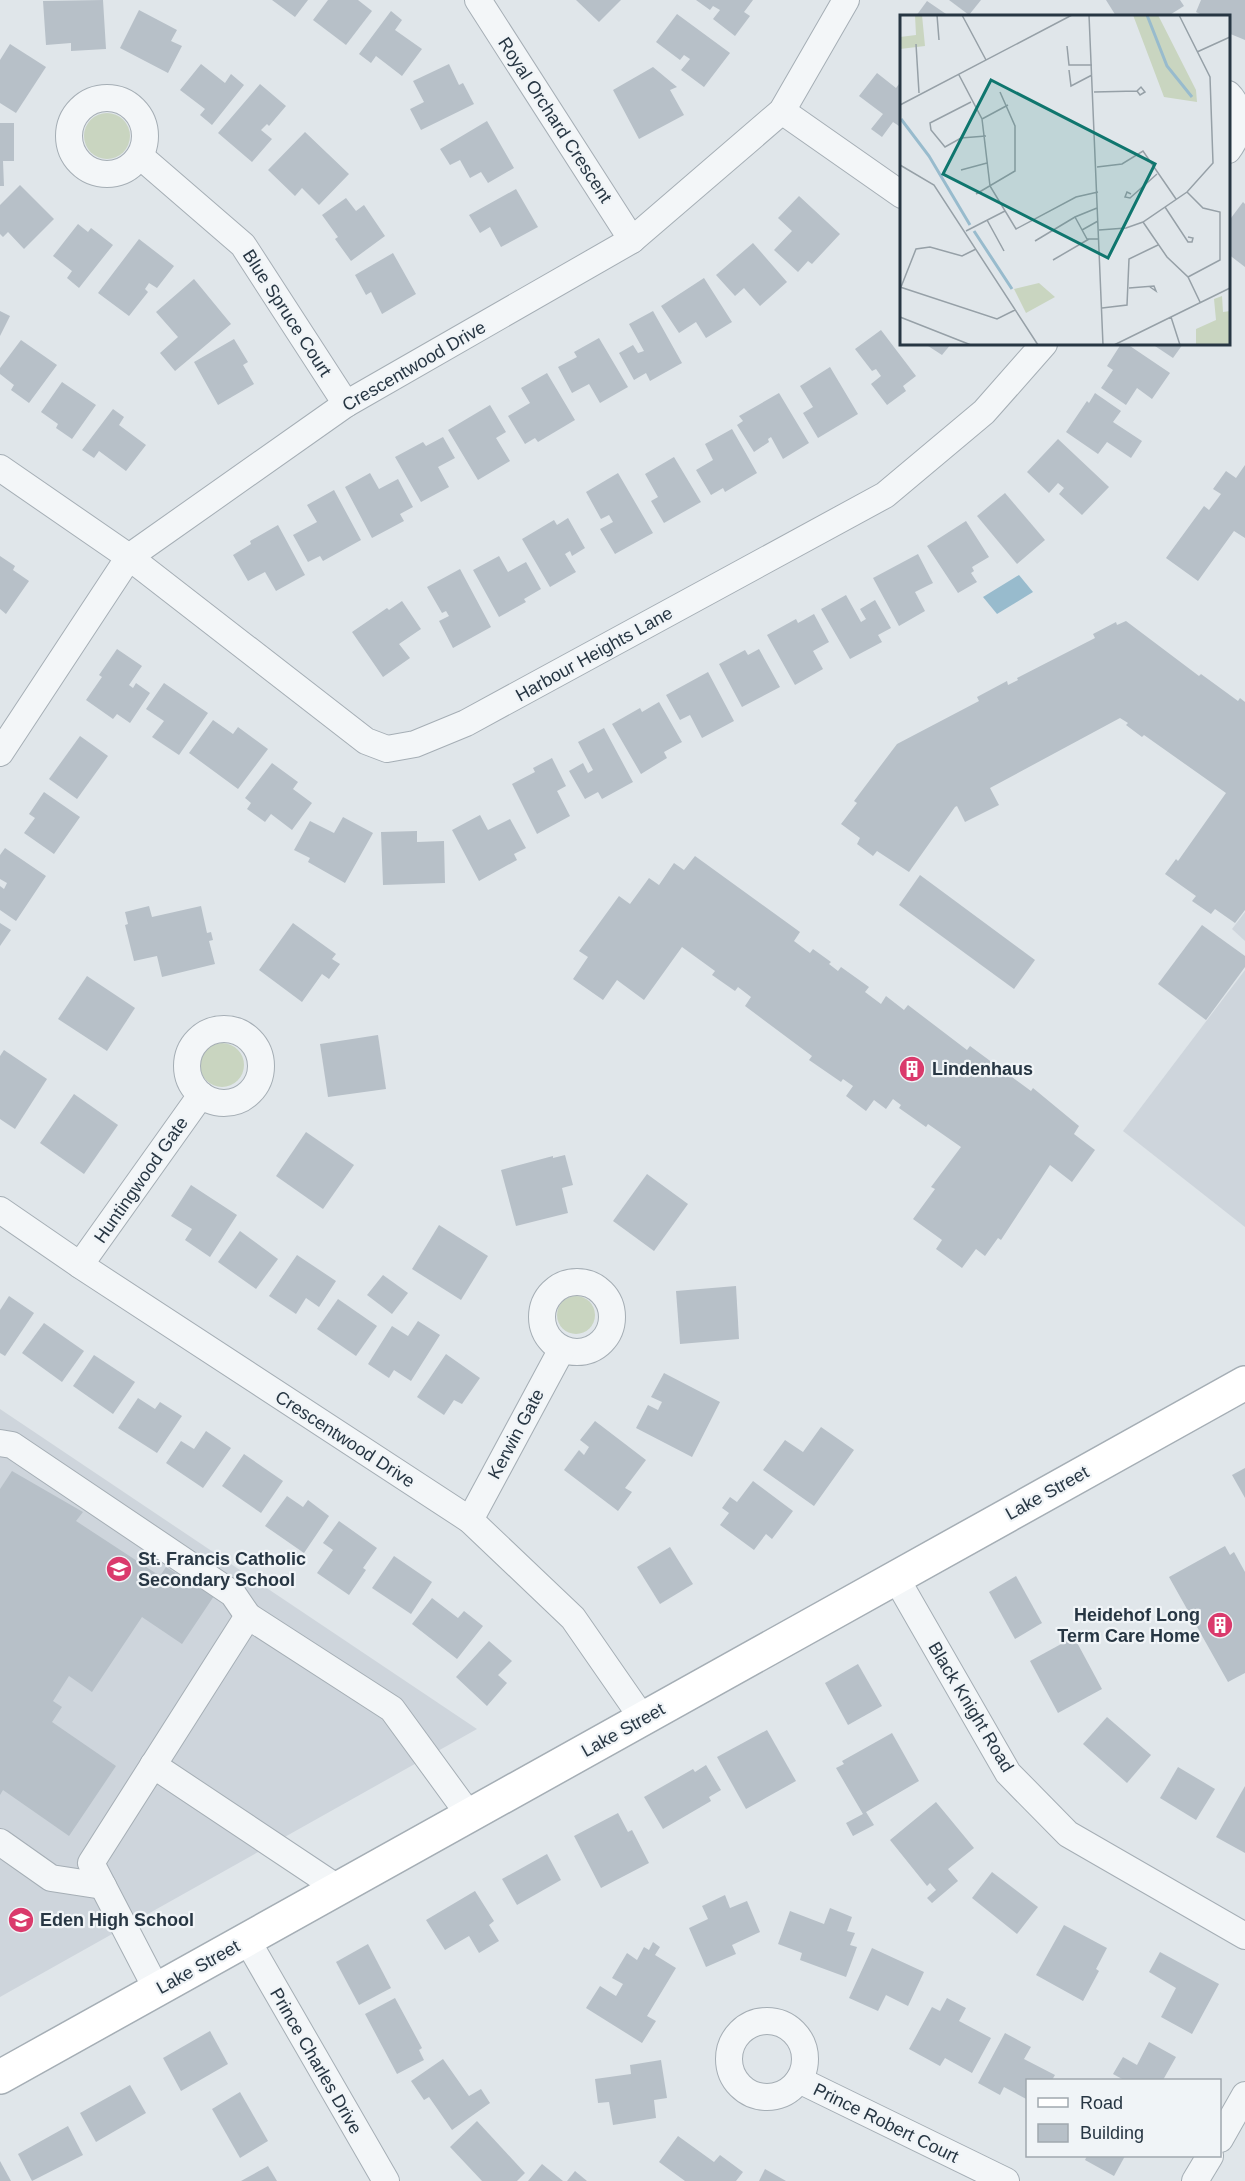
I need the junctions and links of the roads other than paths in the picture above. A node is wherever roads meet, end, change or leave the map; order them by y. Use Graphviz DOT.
graph roads {
  1 [pos="478,0"];
  2 [pos="846,0"];
  3 [pos="1230,98"];
  4 [pos="782,111"];
  5 [pos="1230,147"];
  6 [pos="140,156"];
  7 [pos="900,194"];
  8 [pos="632,240"];
  9 [pos="1043,345"];
  10 [pos="346,404"];
  11 [pos="0,468"];
  12 [pos="129,557"];
  13 [pos="0,753"];
  14 [pos="201,1095"];
  15 [pos="0,1210"];
  16 [pos="80,1265"];
  17 [pos="562,1348"];
  18 [pos="1245,1383"];
  19 [pos="0,1443"];
  20 [pos="470,1520"];
  21 [pos="896,1578"];
  22 [pos="248,1616"];
  23 [pos="643,1719"];
  24 [pos="153,1765"];
  25 [pos="470,1816"];
  26 [pos="0,1842"];
  27 [pos="103,1886"];
  28 [pos="339,1889"];
  29 [pos="1245,1936"];
  30 [pos="247,1940"];
  31 [pos="157,1990"];
  32 [pos="0,2077"];
  33 [pos="799,2080"];
  34 [pos="1245,2095"];
  35 [pos="1221,2137"];
  36 [pos="1209,2157"];
  37 [pos="386,2181"];
  38 [pos="1006,2181"];
  39 [pos="1195,2181"];
  1 -- 8 [label="street, Royal Orchard Crescent"];
  2 -- 4 [label="street, Crescentwood Drive"];
  3 -- 5 [label="street"];
  4 -- 7 [label="street"];
  4 -- 8 [label="street, Crescentwood Drive"];
  6 -- 10 [label="street, Blue Spruce Court"];
  8 -- 10 [label="street, Crescentwood Drive"];
  9 -- 12 [label="street, Harbour Heights Lane"];
  10 -- 12 [label="street, Crescentwood Drive"];
  11 -- 12 [label="street, Harbour Heights Lane"];
  12 -- 13 [label="street, Crescentwood Drive"];
  14 -- 16 [label="street, Huntingwood Gate"];
  15 -- 16 [label="street, Crescentwood Drive"];
  16 -- 20 [label="street, Crescentwood Drive"];
  17 -- 20 [label="street, Kerwin Gate"];
  18 -- 21 [label="main road, Lake Street"];
  19 -- 22 [label="street"];
  20 -- 23 [label="street, Crescentwood Drive"];
  21 -- 23 [label="main road, Lake Street"];
  21 -- 29 [label="street, Black Knight Road"];
  22 -- 24 [label="street"];
  22 -- 25 [label="street"];
  23 -- 25 [label="main road, Lake Street"];
  24 -- 27 [label="street"];
  24 -- 28 [label="street"];
  25 -- 28 [label="main road, Lake Street"];
  26 -- 27 [label="street"];
  27 -- 31 [label="street"];
  28 -- 30 [label="main road, Lake Street"];
  30 -- 31 [label="main road, Lake Street"];
  30 -- 37 [label="street, Prince Charles Drive"];
  31 -- 32 [label="main road, Lake Street"];
  33 -- 38 [label="street, Prince Robert Court"];
  34 -- 35 [label="street"];
  36 -- 39 [label="street"];
}
